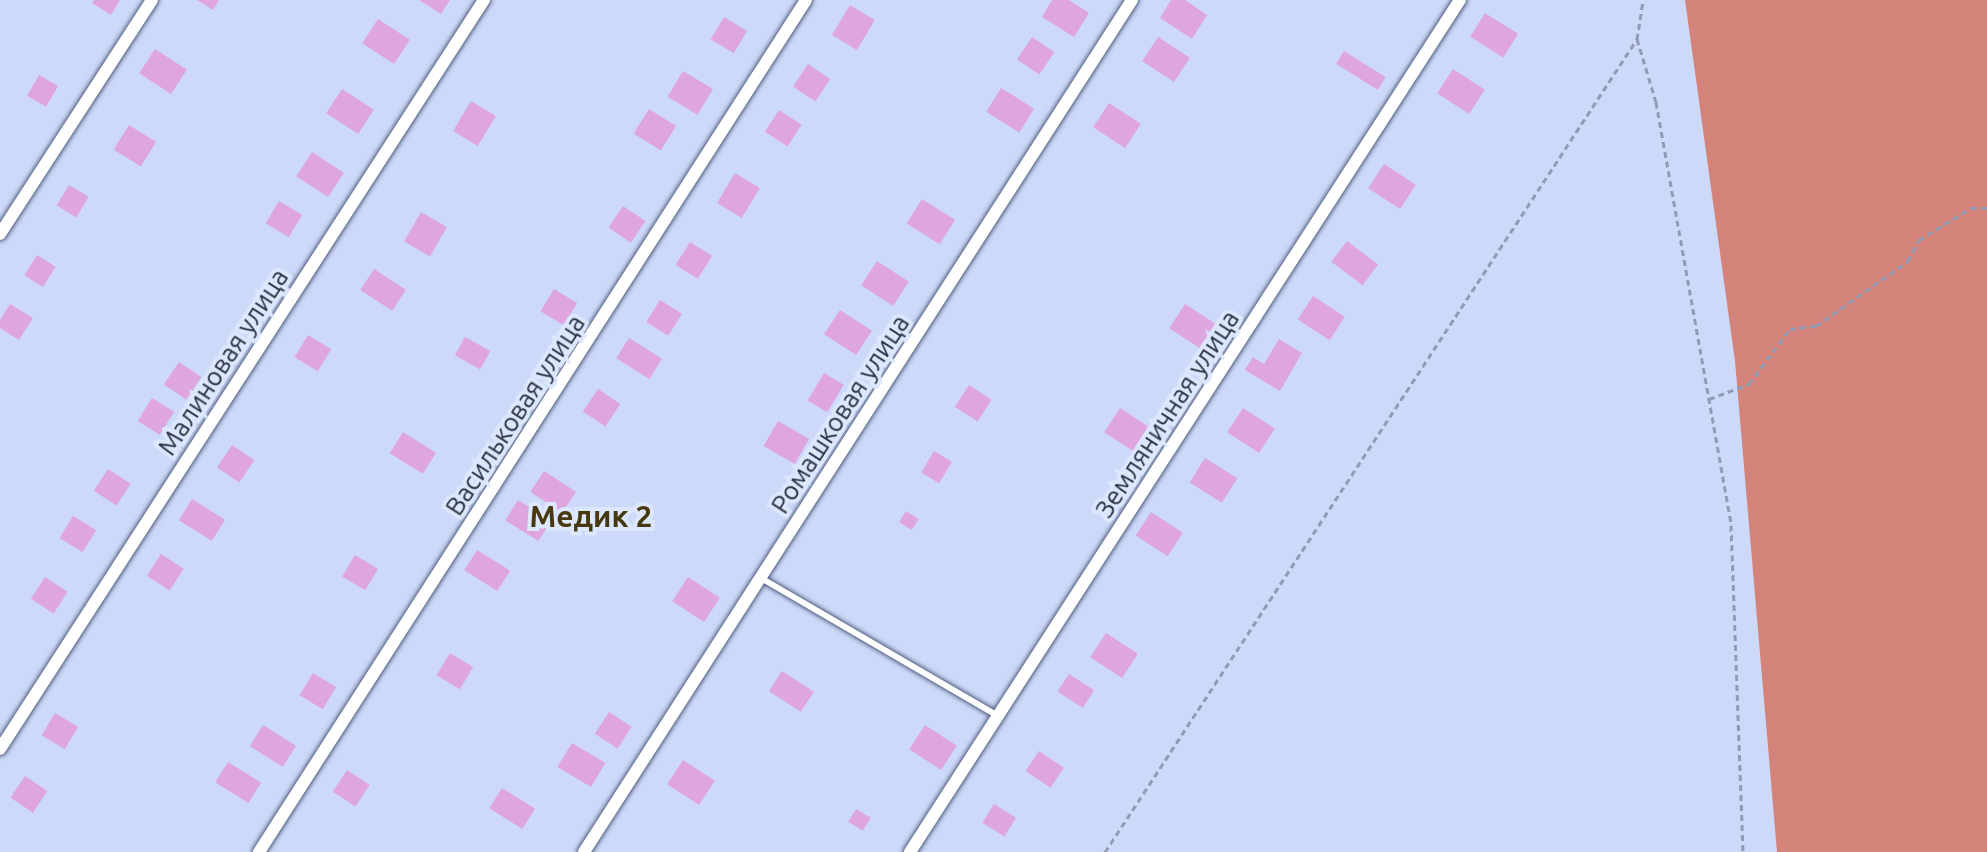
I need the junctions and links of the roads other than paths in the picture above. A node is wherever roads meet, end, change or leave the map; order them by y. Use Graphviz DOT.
graph roads {
  1 [pos="152,0"];
  2 [pos="484,0"];
  3 [pos="806,0"];
  4 [pos="1132,0"];
  5 [pos="1460,0"];
  6 [pos="0,234"];
  7 [pos="761,578"];
  8 [pos="998,716"];
  9 [pos="0,749"];
  10 [pos="259,852"];
  11 [pos="584,852"];
  12 [pos="910,852"];
  1 -- 6 [label="street"];
  2 -- 9 [label="street, Малиновая улица"];
  3 -- 10 [label="street, Васильковая улица"];
  4 -- 7 [label="street, Ромашковая улица"];
  5 -- 8 [label="street, Земляничная улица"];
  7 -- 8 [label="lane"];
  7 -- 11 [label="street, Ромашковая улица"];
  8 -- 12 [label="street, Земляничная улица"];
}
